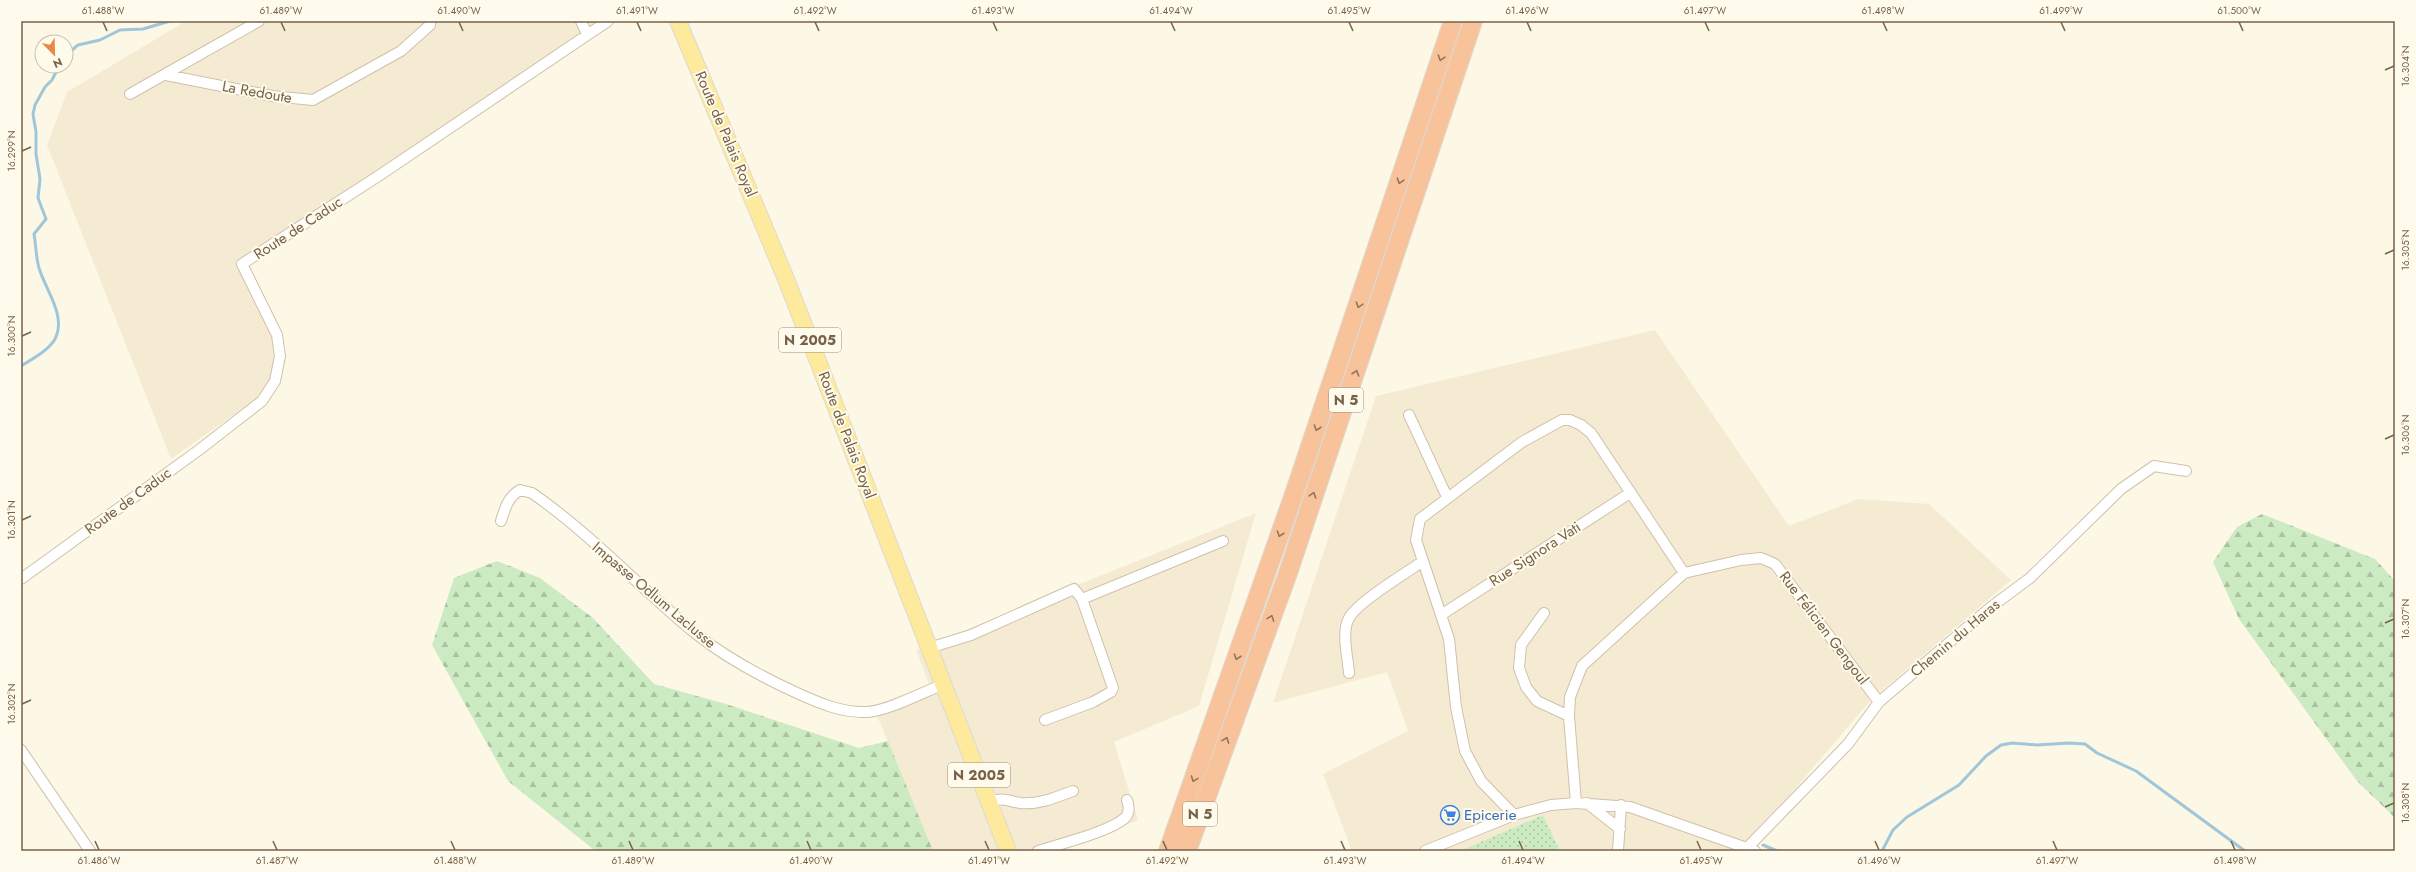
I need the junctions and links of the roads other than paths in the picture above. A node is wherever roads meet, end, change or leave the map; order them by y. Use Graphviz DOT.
graph roads {
  1 [pos="260,21"];
  2 [pos="430,21"];
  3 [pos="581,21"];
  4 [pos="608,21"];
  5 [pos="678,21"];
  6 [pos="1453,21"];
  7 [pos="1473,21"];
  8 [pos="587,34"];
  9 [pos="166,75"];
  10 [pos="130,94"];
  11 [pos="1409,415"];
  12 [pos="2186,471"];
  13 [pos="1630,493"];
  14 [pos="1447,498"];
  15 [pos="501,521"];
  16 [pos="1223,541"];
  17 [pos="1423,561"];
  18 [pos="1684,573"];
  19 [pos="21,579"];
  20 [pos="1082,599"];
  21 [pos="1544,613"];
  22 [pos="1441,615"];
  23 [pos="929,648"];
  24 [pos="1349,673"];
  25 [pos="944,684"];
  26 [pos="1879,702"];
  27 [pos="1568,716"];
  28 [pos="1045,720"];
  29 [pos="21,750"];
  30 [pos="1073,791"];
  31 [pos="1127,800"];
  32 [pos="989,802"];
  33 [pos="1576,803"];
  34 [pos="1587,803"];
  35 [pos="1621,805"];
  36 [pos="1514,814"];
  37 [pos="1620,829"];
  38 [pos="1751,849"];
  39 [pos="90,851"];
  40 [pos="1008,851"];
  41 [pos="1038,851"];
  42 [pos="1168,851"];
  43 [pos="1187,851"];
  44 [pos="1426,851"];
  45 [pos="1618,851"];
  1 -- 9 [label="street"];
  2 -- 9 [label="street, La Redoute"];
  3 -- 8 [label="street"];
  4 -- 8 [label="street, Route de Caduc"];
  5 -- 23 [label="main road, Route de Palais Royal / N 2005"];
  6 -- 42 [label="highway, N 5, one-way"];
  43 -- 7 [label="highway, N 5, one-way"];
  8 -- 19 [label="street, Route de Caduc"];
  9 -- 10 [label="street"];
  11 -- 14 [label="street"];
  12 -- 26 [label="street, Chemin du Haras"];
  13 -- 14 [label="street"];
  13 -- 18 [label="street"];
  13 -- 22 [label="street, Rue Signora Vati"];
  14 -- 17 [label="street"];
  15 -- 25 [label="street, Impasse Odlum Laclusse"];
  16 -- 20 [label="street"];
  17 -- 22 [label="street"];
  17 -- 24 [label="street"];
  18 -- 26 [label="street, Rue Félicien Gengoul"];
  18 -- 27 [label="street, Rue Félicien Gengoul"];
  20 -- 23 [label="street"];
  20 -- 28 [label="street"];
  21 -- 27 [label="street"];
  22 -- 36 [label="street"];
  23 -- 25 [label="main road, Route de Palais Royal / N 2005"];
  25 -- 32 [label="main road, Route de Palais Royal / N 2005"];
  26 -- 38 [label="street, Chemin du Haras"];
  27 -- 33 [label="street, Rue Félicien Gengoul"];
  29 -- 39 [label="street"];
  30 -- 32 [label="street"];
  31 -- 41 [label="street"];
  32 -- 40 [label="main road, Route de Palais Royal / N 2005"];
  33 -- 34 [label="street"];
  33 -- 36 [label="street"];
  34 -- 35 [label="street"];
  34 -- 37 [label="street"];
  35 -- 37 [label="street"];
  35 -- 38 [label="street"];
  36 -- 44 [label="street"];
  37 -- 45 [label="street"];
}
